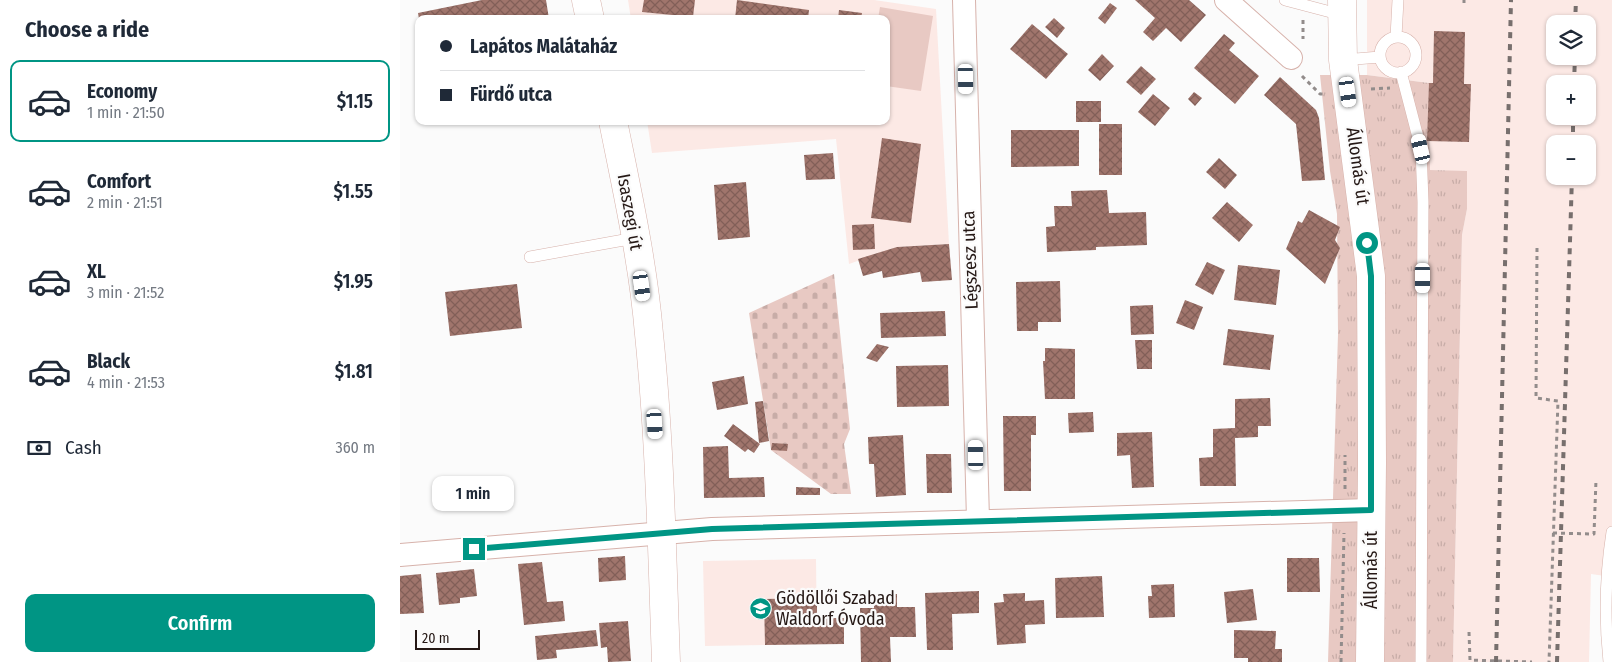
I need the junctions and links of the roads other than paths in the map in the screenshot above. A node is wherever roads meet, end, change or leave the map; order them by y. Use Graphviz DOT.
graph roads {
  1 [pos="586,0"];
  2 [pos="964,0"];
  3 [pos="1226,0"];
  4 [pos="1285,0"];
  5 [pos="1398,0"];
  6 [pos="1342,8"];
  7 [pos="589,15"];
  8 [pos="1396,37"];
  9 [pos="1380,57"];
  10 [pos="1291,58"];
  11 [pos="1344,60"];
  12 [pos="1401,72"];
  13 [pos="614,125"];
  14 [pos="635,238"];
  15 [pos="530,257"];
  16 [pos="1371,510"];
  17 [pos="978,520"];
  18 [pos="1612,532"];
  19 [pos="661,533"];
  20 [pos="400,555"];
  21 [pos="666,662"];
  22 [pos="1370,662"];
  23 [pos="1421,662"];
  24 [pos="1608,662"];
  1 -- 7 [label="main road"];
  2 -- 17 [label="street, Légszesz utca"];
  3 -- 10 [label="street"];
  4 -- 6 [label="lane"];
  5 -- 8 [label="lane"];
  6 -- 11 [label="main road, Állomás út"];
  8 -- 9 [label="lane"];
  8 -- 12 [label="lane"];
  9 -- 11 [label="lane"];
  9 -- 12 [label="lane"];
  11 -- 16 [label="main road, Állomás út"];
  12 -- 23 [label="lane"];
  13 -- 14 [label="main road, Isaszegi út"];
  14 -- 15 [label="lane"];
  14 -- 19 [label="main road, Isaszegi út"];
  16 -- 17 [label="street"];
  16 -- 22 [label="main road, Állomás út"];
  17 -- 19 [label="street"];
  18 -- 24 [label="lane"];
  19 -- 20 [label="street"];
  19 -- 21 [label="main road, Isaszegi út"];
}
